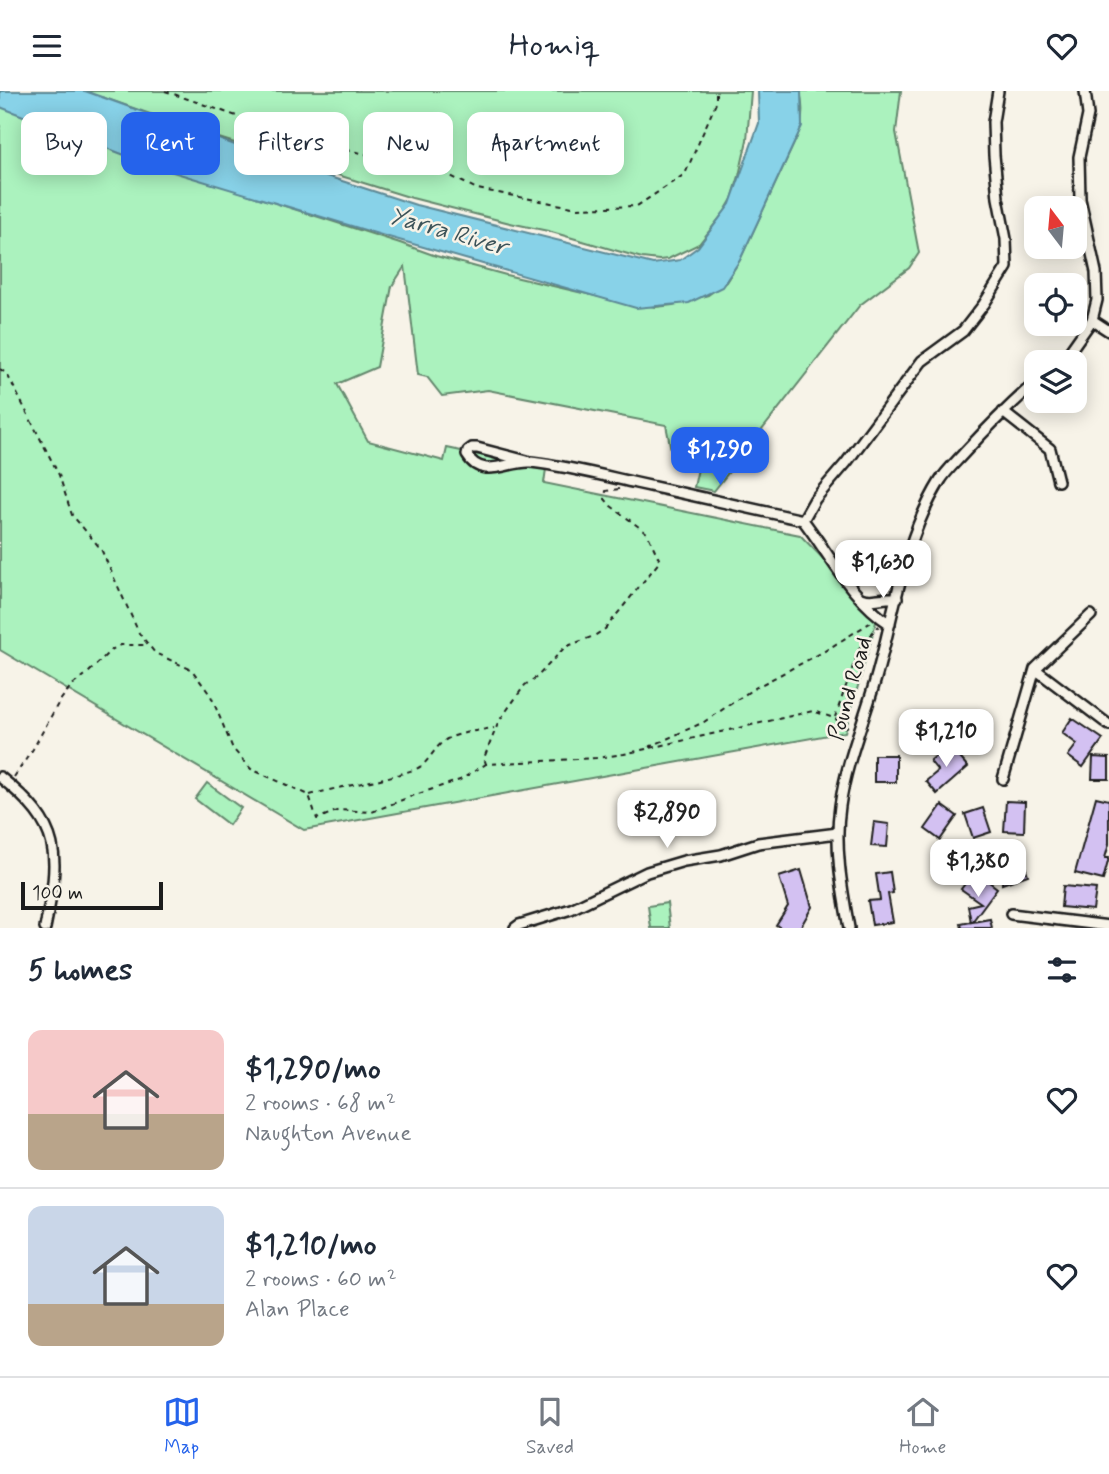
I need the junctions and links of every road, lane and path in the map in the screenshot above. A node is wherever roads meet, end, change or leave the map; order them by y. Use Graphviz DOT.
graph roads {
  1 [pos="165,91"];
  2 [pos="716,91"];
  3 [pos="998,91"];
  4 [pos="1085,91"];
  5 [pos="1092,320"];
  6 [pos="1109,331"];
  7 [pos="1071,350"];
  8 [pos="0,369"];
  9 [pos="1024,393"];
  10 [pos="1003,412"];
  11 [pos="527,461"];
  12 [pos="1058,481"];
  13 [pos="626,488"];
  14 [pos="803,520"];
  15 [pos="859,597"];
  16 [pos="897,598"];
  17 [pos="1091,615"];
  18 [pos="885,620"];
  19 [pos="148,645"];
  20 [pos="1035,669"];
  21 [pos="834,718"];
  22 [pos="1109,725"];
  23 [pos="496,727"];
  24 [pos="857,739"];
  25 [pos="645,749"];
  26 [pos="486,764"];
  27 [pos="0,777"];
  28 [pos="1003,779"];
  29 [pos="9,784"];
  30 [pos="309,795"];
  31 [pos="838,833"];
  32 [pos="1011,914"];
  33 [pos="1109,926"];
  34 [pos="45,928"];
  35 [pos="515,928"];
  36 [pos="849,928"];
  1 -- 2 [label="path"];
  3 -- 14 [label="street"];
  4 -- 5 [label="street"];
  5 -- 6 [label="street"];
  5 -- 7 [label="street"];
  8 -- 19 [label="path"];
  9 -- 10 [label="street, Pound Road"];
  10 -- 12 [label="street"];
  10 -- 16 [label="street, Pound Road"];
  11 -- 11 [label="street"];
  11 -- 14 [label="street"];
  13 -- 23 [label="path"];
  14 -- 15 [label="street"];
  15 -- 16 [label="street"];
  15 -- 18 [label="street"];
  16 -- 18 [label="street, Pound Road"];
  17 -- 20 [label="street"];
  18 -- 21 [label="path"];
  18 -- 24 [label="street, Pound Road"];
  18 -- 25 [label="path"];
  19 -- 29 [label="path"];
  19 -- 30 [label="path"];
  20 -- 22 [label="street"];
  20 -- 28 [label="street"];
  21 -- 24 [label="path"];
  21 -- 25 [label="path"];
  23 -- 26 [label="path"];
  23 -- 30 [label="path"];
  24 -- 31 [label="street, Pound Road"];
  25 -- 26 [label="path"];
  26 -- 30 [label="path"];
  27 -- 29 [label="street"];
  29 -- 34 [label="street"];
  31 -- 35 [label="street"];
  31 -- 36 [label="street, Pound Road"];
  32 -- 33 [label="street"];
}
